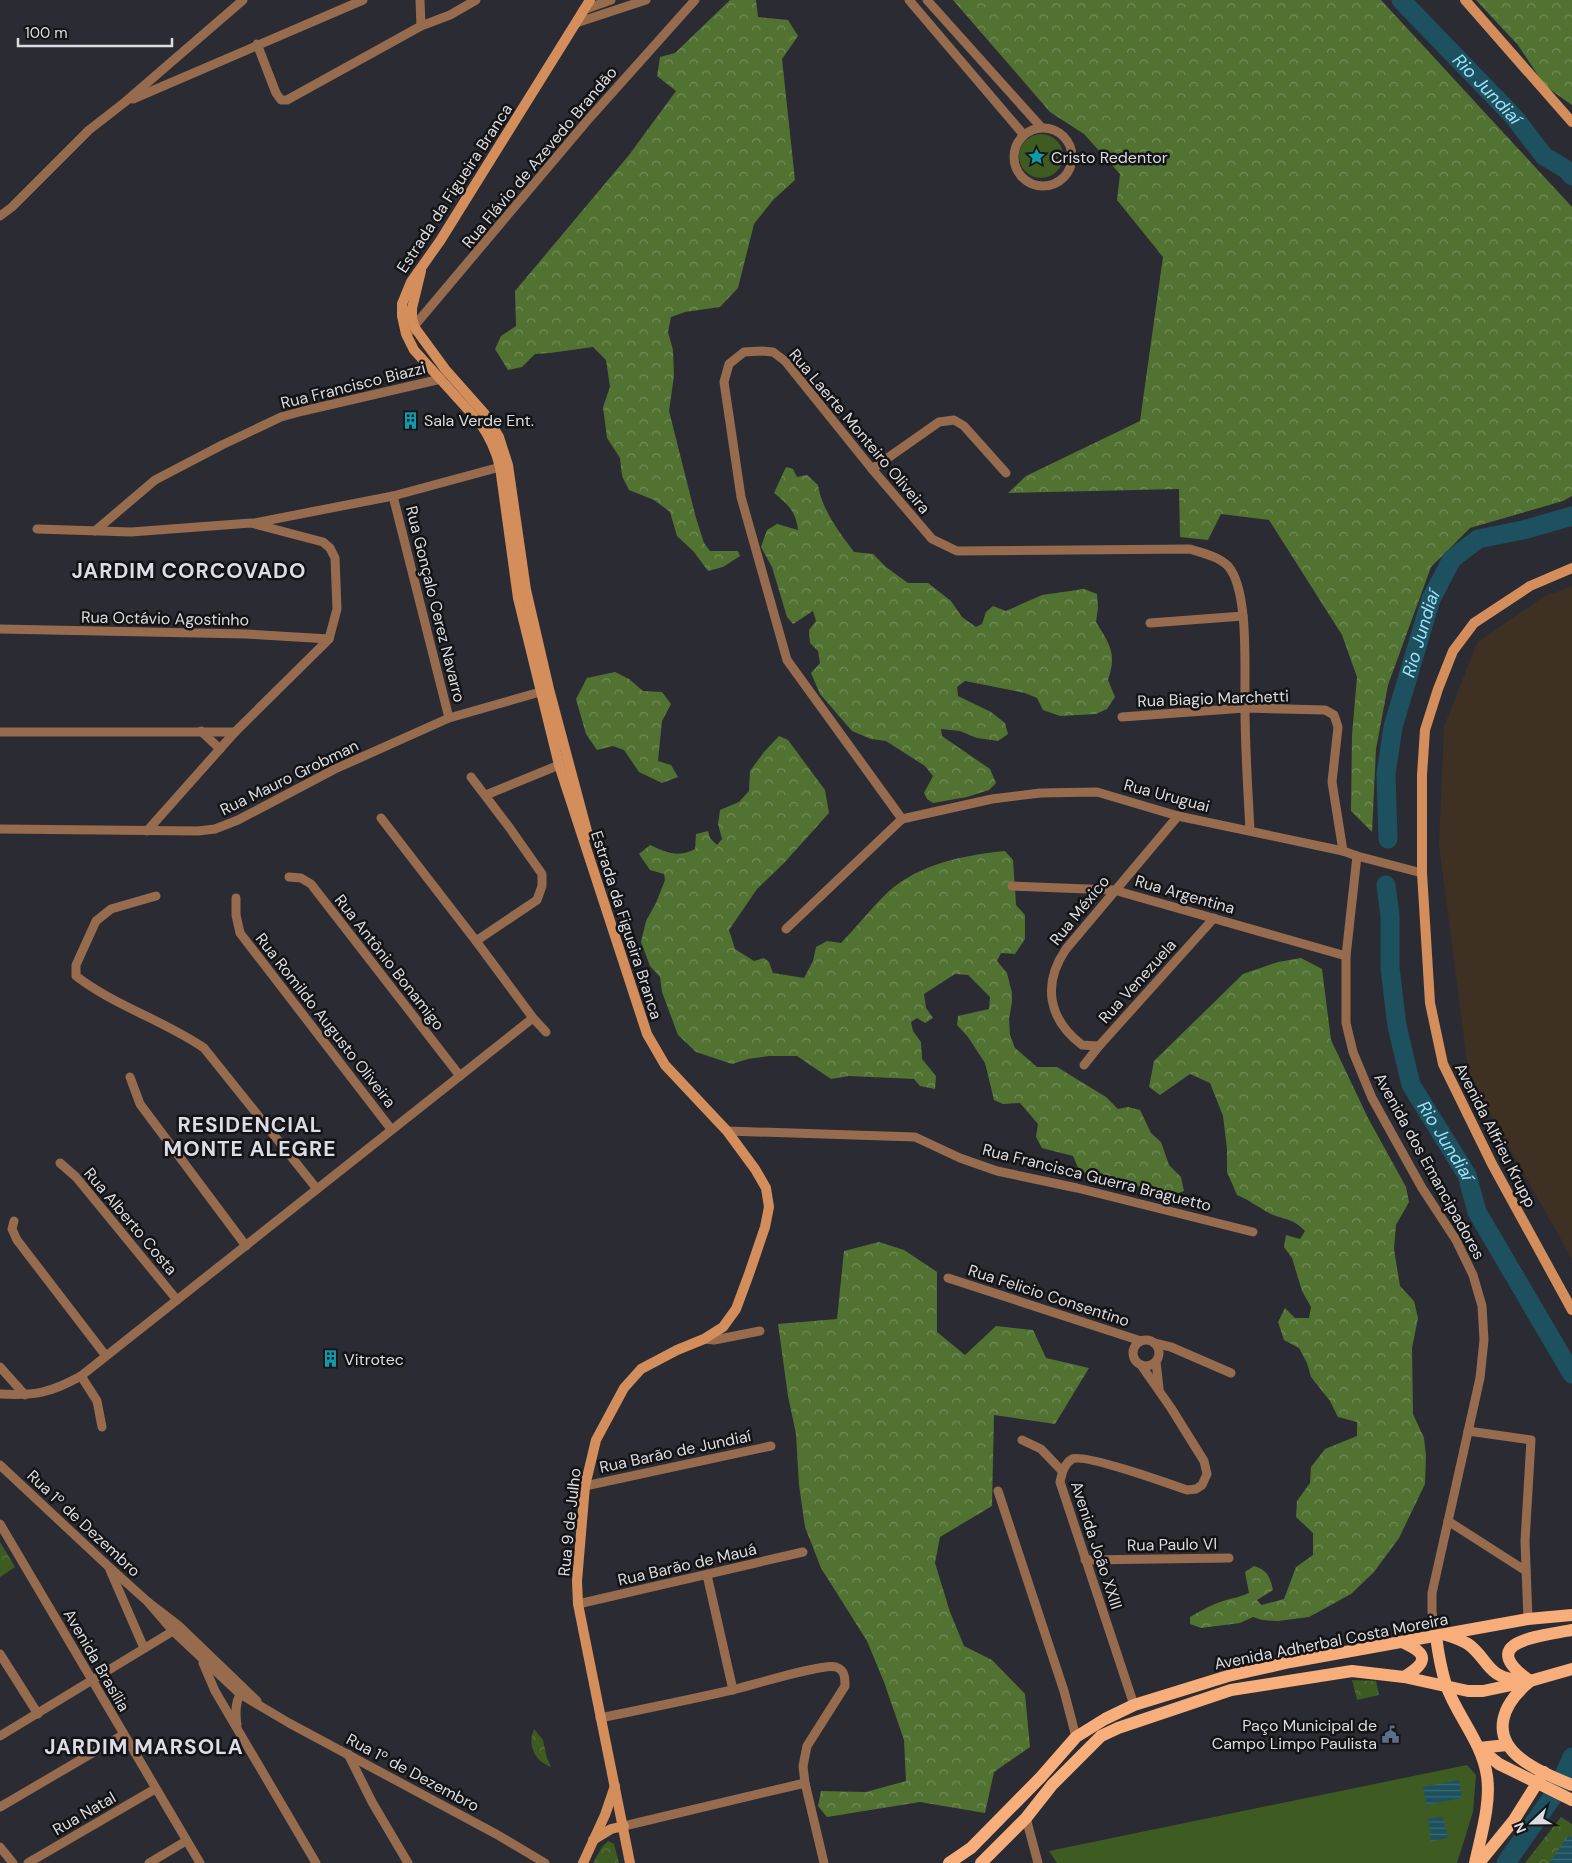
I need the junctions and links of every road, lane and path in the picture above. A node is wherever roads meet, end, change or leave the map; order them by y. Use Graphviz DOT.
graph roads {
  1 [pos="243,0"];
  2 [pos="363,0"];
  3 [pos="420,0"];
  4 [pos="476,0"];
  5 [pos="590,0"];
  6 [pos="611,0"];
  7 [pos="646,0"];
  8 [pos="695,0"];
  9 [pos="909,0"];
  10 [pos="927,0"];
  11 [pos="1465,0"];
  12 [pos="584,10"];
  13 [pos="576,23"];
  14 [pos="421,26"];
  15 [pos="257,44"];
  16 [pos="125,102"];
  17 [pos="1572,122"];
  18 [pos="1042,127"];
  19 [pos="1023,134"];
  20 [pos="0,216"];
  21 [pos="410,331"];
  22 [pos="441,380"];
  23 [pos="500,467"];
  24 [pos="872,469"];
  25 [pos="1006,473"];
  26 [pos="393,496"];
  27 [pos="251,523"];
  28 [pos="37,529"];
  29 [pos="95,531"];
  30 [pos="1572,568"];
  31 [pos="1243,616"];
  32 [pos="1150,623"];
  33 [pos="0,629"];
  34 [pos="329,640"];
  35 [pos="545,691"];
  36 [pos="1245,708"];
  37 [pos="1122,717"];
  38 [pos="449,718"];
  39 [pos="202,731"];
  40 [pos="0,732"];
  41 [pos="235,732"];
  42 [pos="220,749"];
  43 [pos="568,758"];
  44 [pos="559,765"];
  45 [pos="470,777"];
  46 [pos="486,795"];
  47 [pos="1178,816"];
  48 [pos="381,818"];
  49 [pos="902,819"];
  50 [pos="0,829"];
  51 [pos="147,830"];
  52 [pos="1250,831"];
  53 [pos="1343,851"];
  54 [pos="1357,856"];
  55 [pos="590,862"];
  56 [pos="1422,874"];
  57 [pos="289,877"];
  58 [pos="1012,886"];
  59 [pos="1114,890"];
  60 [pos="156,896"];
  61 [pos="236,898"];
  62 [pos="1214,918"];
  63 [pos="786,929"];
  64 [pos="476,941"];
  65 [pos="1346,956"];
  66 [pos="533,1018"];
  67 [pos="546,1032"];
  68 [pos="1099,1046"];
  69 [pos="1084,1065"];
  70 [pos="460,1076"];
  71 [pos="130,1077"];
  72 [pos="391,1129"];
  73 [pos="727,1131"];
  74 [pos="60,1163"];
  75 [pos="317,1189"];
  76 [pos="14,1221"];
  77 [pos="1253,1232"];
  78 [pos="246,1246"];
  79 [pos="948,1278"];
  80 [pos="177,1300"];
  81 [pos="1572,1310"];
  82 [pos="760,1330"];
  83 [pos="704,1339"];
  84 [pos="1141,1341"];
  85 [pos="1154,1343"];
  86 [pos="1180,1352"];
  87 [pos="106,1356"];
  88 [pos="1157,1360"];
  89 [pos="1141,1366"];
  90 [pos="0,1367"];
  91 [pos="1231,1373"];
  92 [pos="81,1376"];
  93 [pos="1159,1391"];
  94 [pos="0,1394"];
  95 [pos="25,1396"];
  96 [pos="102,1427"];
  97 [pos="1468,1431"];
  98 [pos="1022,1440"];
  99 [pos="771,1446"];
  100 [pos="0,1465"];
  101 [pos="1062,1471"];
  102 [pos="585,1486"];
  103 [pos="998,1492"];
  104 [pos="1448,1521"];
  105 [pos="0,1524"];
  106 [pos="803,1552"];
  107 [pos="1230,1558"];
  108 [pos="1085,1560"];
  109 [pos="109,1567"];
  110 [pos="1526,1571"];
  111 [pos="707,1575"];
  112 [pos="148,1602"];
  113 [pos="578,1604"];
  114 [pos="1566,1616"];
  115 [pos="1528,1619"];
  116 [pos="1572,1630"];
  117 [pos="172,1631"];
  118 [pos="1440,1635"];
  119 [pos="1402,1642"];
  120 [pos="199,1645"];
  121 [pos="144,1648"];
  122 [pos="0,1654"];
  123 [pos="200,1658"];
  124 [pos="1567,1670"];
  125 [pos="1404,1677"];
  126 [pos="92,1680"];
  127 [pos="1530,1681"];
  128 [pos="1447,1686"];
  129 [pos="733,1690"];
  130 [pos="241,1695"];
  131 [pos="220,1700"];
  132 [pos="1134,1705"];
  133 [pos="38,1714"];
  134 [pos="600,1718"];
  135 [pos="237,1728"];
  136 [pos="123,1735"];
  137 [pos="0,1736"];
  138 [pos="1076,1736"];
  139 [pos="1507,1745"];
  140 [pos="1479,1748"];
  141 [pos="348,1754"];
  142 [pos="1543,1779"];
  143 [pos="806,1783"];
  144 [pos="615,1785"];
  145 [pos="1572,1785"];
  146 [pos="155,1788"];
  147 [pos="1019,1799"];
  148 [pos="1571,1800"];
  149 [pos="0,1807"];
  150 [pos="1026,1818"];
  151 [pos="624,1826"];
  152 [pos="186,1841"];
  153 [pos="593,1841"];
  154 [pos="0,1847"];
  155 [pos="12,1863"];
  156 [pos="28,1863"];
  157 [pos="149,1863"];
  158 [pos="200,1863"];
  159 [pos="316,1863"];
  160 [pos="408,1863"];
  161 [pos="544,1863"];
  162 [pos="583,1863"];
  163 [pos="630,1863"];
  164 [pos="824,1863"];
  165 [pos="949,1863"];
  166 [pos="981,1863"];
  167 [pos="1038,1863"];
  168 [pos="1477,1863"];
  1 -- 16 [label="street"];
  2 -- 15 [label="street"];
  3 -- 14 [label="street"];
  4 -- 14 [label="street"];
  5 -- 12 [label="main road, Estrada da Figueira Branca"];
  6 -- 12 [label="street"];
  7 -- 13 [label="street"];
  8 -- 21 [label="street, Rua Flávio de Azevedo Brandão"];
  9 -- 19 [label="street"];
  10 -- 18 [label="street"];
  11 -- 17 [label="main road"];
  12 -- 13 [label="main road, Estrada da Figueira Branca"];
  13 -- 21 [label="main road, Estrada da Figueira Branca"];
  14 -- 15 [label="street"];
  15 -- 16 [label="street"];
  16 -- 20 [label="street"];
  18 -- 19 [label="street"];
  18 -- 19 [label="street"];
  21 -- 22 [label="main road, Estrada da Figueira Branca"];
  21 -- 35 [label="main road"];
  22 -- 23 [label="main road, Estrada da Figueira Branca"];
  22 -- 29 [label="street, Rua Francisco Biazzi"];
  23 -- 26 [label="street"];
  23 -- 35 [label="main road, Estrada da Figueira Branca"];
  24 -- 25 [label="street"];
  24 -- 31 [label="street, Rua Laerte Monteiro Oliveira"];
  24 -- 49 [label="street, Rua Laerte Monteiro Oliveira"];
  26 -- 27 [label="street"];
  26 -- 38 [label="street, Rua Gonçalo Cerez Navarro"];
  27 -- 29 [label="street"];
  27 -- 34 [label="street"];
  28 -- 29 [label="street"];
  30 -- 56 [label="main road, Avenida Alfrieu Krupp"];
  31 -- 32 [label="street"];
  31 -- 36 [label="street, Rua Laerte Monteiro Oliveira"];
  33 -- 34 [label="street, Rua Octávio Agostinho"];
  34 -- 41 [label="street"];
  35 -- 38 [label="street, Rua Mauro Grobman"];
  35 -- 43 [label="main road"];
  35 -- 44 [label="main road, Estrada da Figueira Branca"];
  36 -- 37 [label="street, Rua Biagio Marchetti"];
  36 -- 52 [label="street, Rua Laerte Monteiro Oliveira"];
  36 -- 53 [label="street, Rua Biagio Marchetti"];
  38 -- 51 [label="street, Rua Mauro Grobman"];
  39 -- 40 [label="street"];
  39 -- 41 [label="street"];
  39 -- 42 [label="street"];
  41 -- 42 [label="street"];
  42 -- 51 [label="street"];
  43 -- 44 [label="street"];
  43 -- 55 [label="main road"];
  44 -- 46 [label="street"];
  44 -- 55 [label="main road, Estrada da Figueira Branca"];
  45 -- 46 [label="street"];
  46 -- 64 [label="street"];
  47 -- 49 [label="street, Rua Uruguai"];
  47 -- 52 [label="street, Rua Uruguai"];
  47 -- 59 [label="street, Rua México"];
  48 -- 64 [label="street"];
  49 -- 63 [label="street"];
  50 -- 51 [label="street, Rua Mauro Grobman"];
  52 -- 53 [label="street, Rua Uruguai"];
  53 -- 54 [label="street, Rua Uruguai"];
  54 -- 56 [label="street, Rua Uruguai"];
  54 -- 65 [label="street, Avenida dos Emancipadores"];
  55 -- 73 [label="main road, Estrada da Figueira Branca"];
  56 -- 81 [label="main road, Avenida Alfrieu Krupp"];
  57 -- 70 [label="street, Rua Antônio Bonamigo"];
  58 -- 59 [label="street, Rua Argentina"];
  59 -- 62 [label="street, Rua Argentina"];
  59 -- 68 [label="street, Rua México"];
  60 -- 75 [label="street"];
  61 -- 72 [label="street, Rua Romildo Augusto Oliveira"];
  62 -- 65 [label="street, Rua Argentina"];
  62 -- 68 [label="street, Rua Venezuela"];
  64 -- 66 [label="street"];
  65 -- 97 [label="street, Avenida dos Emancipadores"];
  66 -- 67 [label="street"];
  66 -- 70 [label="street"];
  68 -- 69 [label="street, Rua Venezuela"];
  70 -- 72 [label="street"];
  71 -- 78 [label="street"];
  72 -- 75 [label="street"];
  73 -- 77 [label="street, Rua Francisca Guerra Braguetto"];
  73 -- 83 [label="main road, Estrada da Figueira Branca"];
  74 -- 80 [label="street, Rua Alberto Costa"];
  75 -- 78 [label="street"];
  76 -- 87 [label="street"];
  78 -- 80 [label="street"];
  79 -- 84 [label="street, Rua Felicio Consentino"];
  80 -- 87 [label="street"];
  82 -- 83 [label="street, Rua 9 de Julho"];
  83 -- 102 [label="main road, Rua 9 de Julho"];
  84 -- 85 [label="street"];
  84 -- 89 [label="street"];
  85 -- 86 [label="street"];
  85 -- 88 [label="street"];
  86 -- 88 [label="street"];
  86 -- 91 [label="street"];
  87 -- 92 [label="street"];
  88 -- 89 [label="street"];
  88 -- 93 [label="street, Avenida João XXIII"];
  89 -- 93 [label="street, Avenida João XXIII"];
  90 -- 95 [label="street"];
  92 -- 95 [label="street"];
  92 -- 96 [label="street"];
  93 -- 101 [label="street, Avenida João XXIII"];
  94 -- 95 [label="street"];
  97 -- 104 [label="street, Avenida dos Emancipadores"];
  97 -- 110 [label="street"];
  98 -- 101 [label="street"];
  99 -- 102 [label="street, Rua Barão de Jundiaí"];
  100 -- 109 [label="street, Rua 1º de Dezembro"];
  101 -- 108 [label="street, Avenida João XXIII"];
  102 -- 113 [label="main road, Rua 9 de Julho"];
  103 -- 138 [label="street"];
  104 -- 110 [label="street"];
  104 -- 118 [label="street, Avenida dos Emancipadores"];
  105 -- 126 [label="street, Avenida Brasília"];
  106 -- 111 [label="street, Rua Barão de Mauá"];
  107 -- 108 [label="street, Rua Paulo VI"];
  108 -- 132 [label="street, Avenida João XXIII"];
  109 -- 112 [label="street, Rua 1º de Dezembro"];
  109 -- 121 [label="street"];
  110 -- 115 [label="street"];
  111 -- 113 [label="street, Rua Barão de Mauá"];
  111 -- 129 [label="street"];
  112 -- 117 [label="street, Rua 1º de Dezembro"];
  112 -- 120 [label="street, Rua 1º de Dezembro"];
  113 -- 134 [label="main road, Rua 9 de Julho"];
  114 -- 115 [label="main road, Avenida Adherbal Costa Moreira"];
  115 -- 118 [label="main road, Avenida Adherbal Costa Moreira"];
  116 -- 127 [label="main road"];
  117 -- 120 [label="street"];
  117 -- 121 [label="street"];
  117 -- 123 [label="street, Rua 1º de Dezembro"];
  118 -- 119 [label="main road, Avenida Adherbal Costa Moreira"];
  118 -- 127 [label="main road"];
  118 -- 128 [label="main road"];
  119 -- 125 [label="main road"];
  119 -- 132 [label="main road, Avenida Adherbal Costa Moreira"];
  120 -- 130 [label="street, Rua 1º de Dezembro"];
  121 -- 126 [label="street"];
  122 -- 133 [label="street"];
  123 -- 130 [label="street, Rua 1º de Dezembro"];
  123 -- 131 [label="street"];
  124 -- 127 [label="main road, Avenida Adherbal Costa Moreira"];
  125 -- 128 [label="main road, Avenida Adherbal Costa Moreira"];
  125 -- 150 [label="main road, Avenida Adherbal Costa Moreira"];
  126 -- 133 [label="street"];
  126 -- 136 [label="street, Avenida Brasília"];
  127 -- 128 [label="main road, Avenida Adherbal Costa Moreira"];
  127 -- 139 [label="main road"];
  128 -- 140 [label="main road"];
  129 -- 134 [label="street"];
  129 -- 143 [label="street"];
  130 -- 131 [label="street"];
  130 -- 135 [label="street"];
  130 -- 141 [label="street, Rua 1º de Dezembro"];
  131 -- 135 [label="street"];
  132 -- 138 [label="main road, Avenida Adherbal Costa Moreira"];
  133 -- 137 [label="street"];
  134 -- 144 [label="main road, Rua 9 de Julho"];
  135 -- 159 [label="street"];
  136 -- 146 [label="street, Avenida Brasília"];
  136 -- 149 [label="street"];
  138 -- 147 [label="main road, Avenida Adherbal Costa Moreira"];
  139 -- 140 [label="main road"];
  139 -- 142 [label="main road"];
  140 -- 142 [label="main road"];
  140 -- 168 [label="main road"];
  141 -- 160 [label="street"];
  141 -- 161 [label="street, Rua 1º de Dezembro"];
  142 -- 145 [label="main road"];
  142 -- 148 [label="main road"];
  142 -- 168 [label="main road"];
  143 -- 151 [label="street"];
  143 -- 164 [label="street"];
  144 -- 151 [label="main road, Rua 9 de Julho"];
  144 -- 153 [label="main road"];
  146 -- 152 [label="street, Avenida Brasília"];
  146 -- 156 [label="street, Rua Natal"];
  147 -- 150 [label="main road"];
  147 -- 165 [label="main road, Avenida Adherbal Costa Moreira"];
  150 -- 166 [label="main road, Avenida Adherbal Costa Moreira"];
  150 -- 167 [label="street"];
  151 -- 153 [label="main road"];
  151 -- 163 [label="main road, Rua 9 de Julho"];
  152 -- 157 [label="street"];
  152 -- 158 [label="street, Avenida Brasília"];
  153 -- 162 [label="main road"];
  154 -- 155 [label="street"];
}
